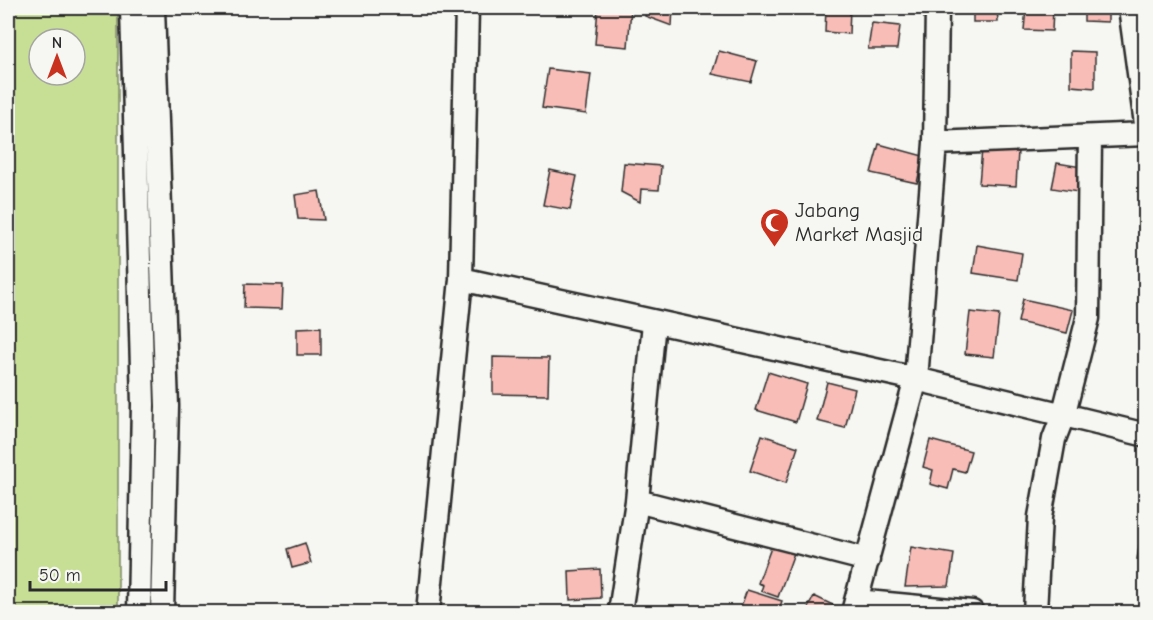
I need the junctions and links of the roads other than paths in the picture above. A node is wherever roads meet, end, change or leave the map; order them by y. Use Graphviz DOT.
graph roads {
  1 [pos="132,8"];
  2 [pos="153,8"];
  3 [pos="467,8"];
  4 [pos="937,8"];
  5 [pos="1130,8"];
  6 [pos="1146,124"];
  7 [pos="1146,134"];
  8 [pos="1090,137"];
  9 [pos="935,143"];
  10 [pos="461,279"];
  11 [pos="654,322"];
  12 [pos="916,379"];
  13 [pos="1063,416"];
  14 [pos="1146,435"];
  15 [pos="637,501"];
  16 [pos="867,560"];
  17 [pos="855,607"];
  18 [pos="139,612"];
  19 [pos="162,612"];
  20 [pos="428,612"];
  21 [pos="620,612"];
  22 [pos="972,612"];
  23 [pos="1035,612"];
  1 -- 18 [label="street"];
  2 -- 19 [label="street"];
  3 -- 10 [label="street"];
  4 -- 9 [label="street"];
  5 -- 6 [label="street"];
  7 -- 8 [label="street"];
  8 -- 9 [label="street"];
  8 -- 13 [label="street"];
  9 -- 12 [label="street"];
  10 -- 11 [label="street"];
  10 -- 20 [label="street"];
  11 -- 12 [label="street"];
  11 -- 15 [label="street"];
  12 -- 13 [label="street"];
  12 -- 16 [label="street"];
  13 -- 14 [label="street"];
  13 -- 23 [label="street"];
  15 -- 16 [label="street"];
  15 -- 21 [label="street"];
  16 -- 17 [label="street"];
  17 -- 22 [label="street"];
}
